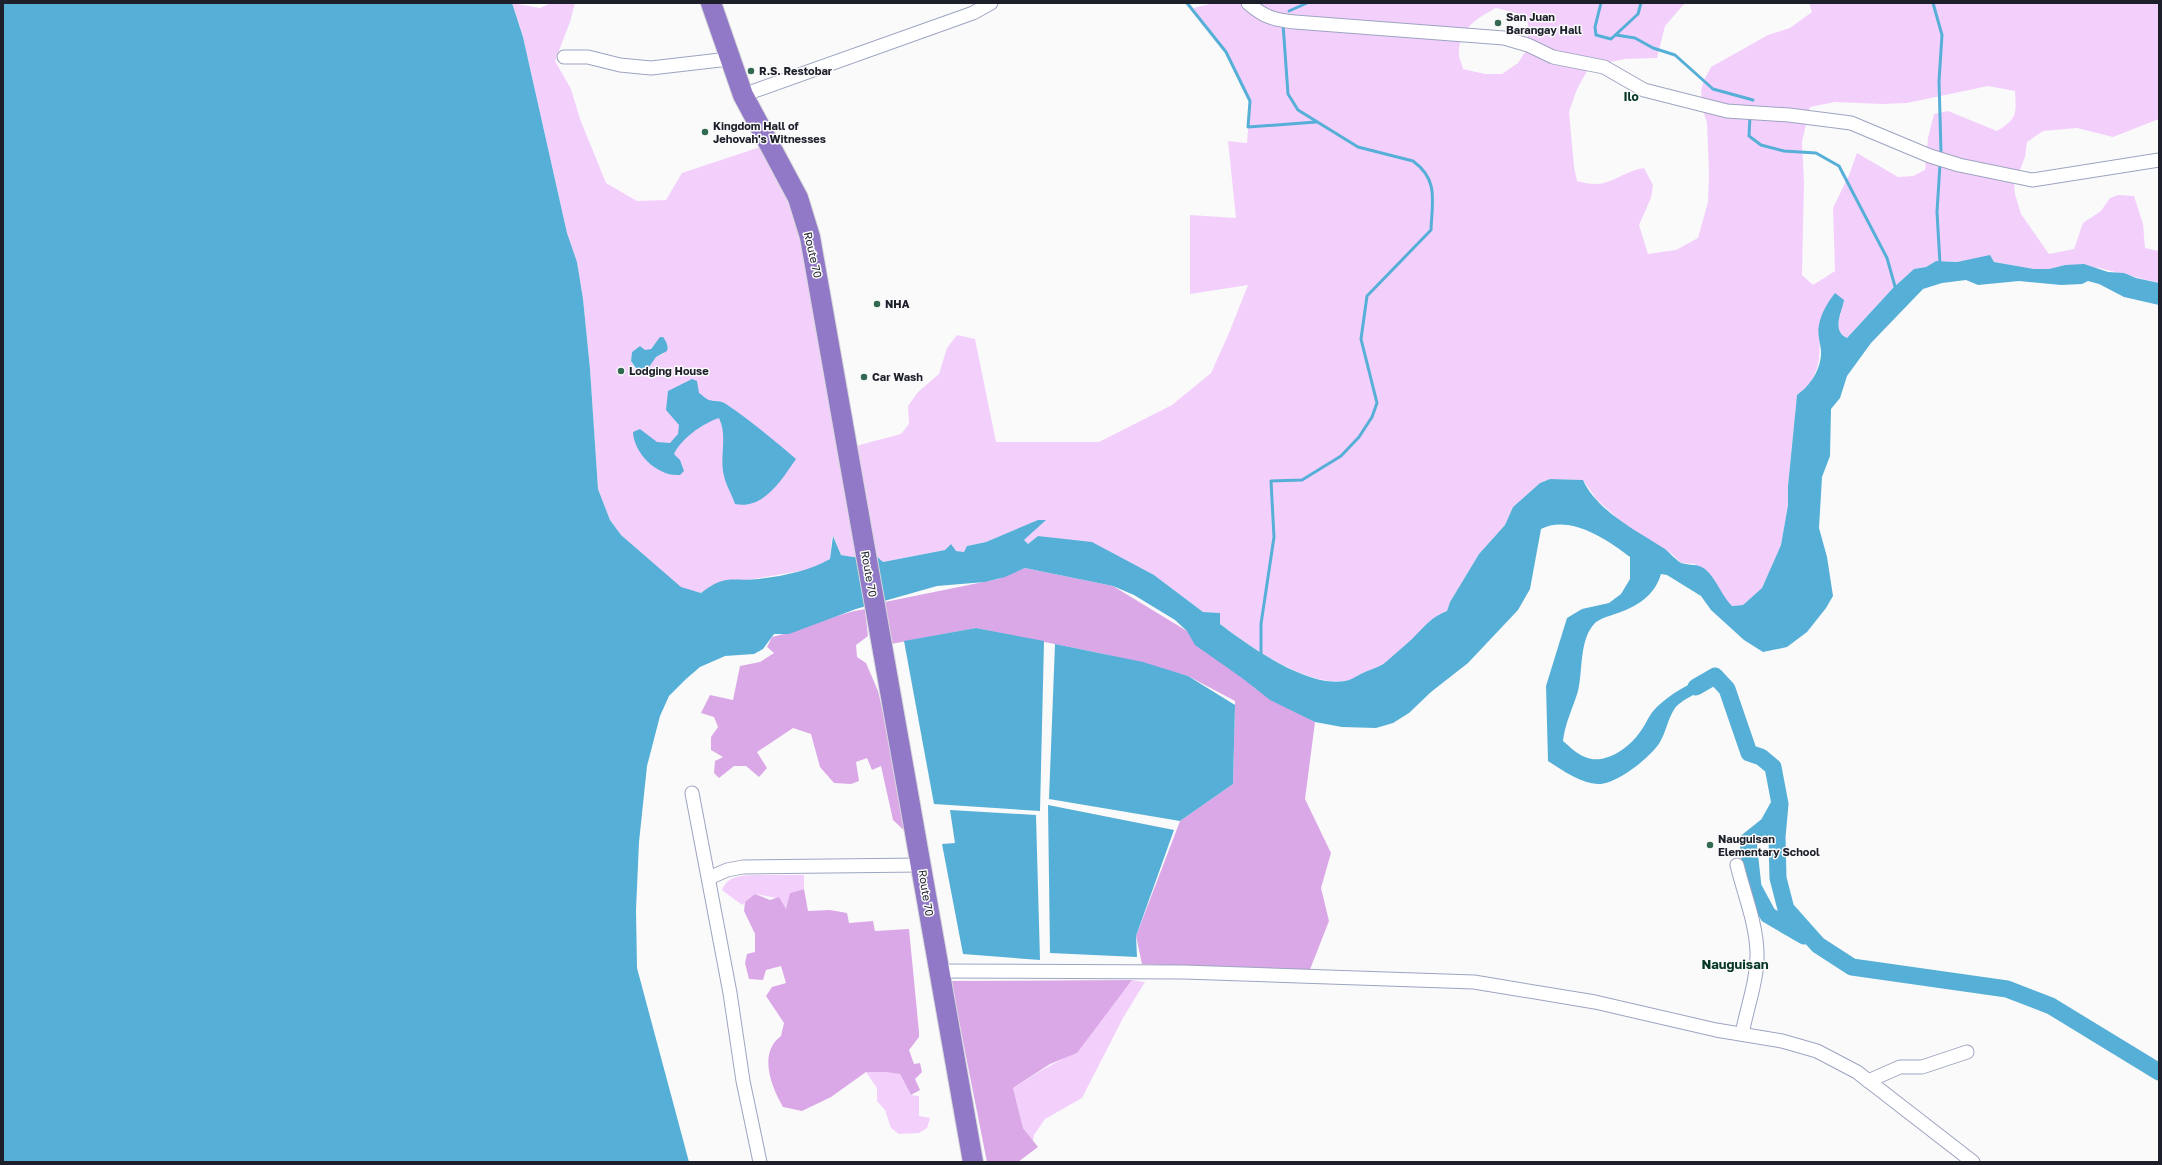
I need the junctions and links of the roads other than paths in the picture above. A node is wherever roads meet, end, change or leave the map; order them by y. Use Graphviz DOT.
graph roads {
  1 [pos="710,3"];
  2 [pos="991,3"];
  3 [pos="1248,3"];
  4 [pos="564,57"];
  5 [pos="729,59"];
  6 [pos="743,95"];
  7 [pos="2159,160"];
  8 [pos="692,793"];
  9 [pos="921,865"];
  10 [pos="1738,865"];
  11 [pos="709,878"];
  12 [pos="938,971"];
  13 [pos="1742,1034"];
  14 [pos="1967,1052"];
  15 [pos="1868,1081"];
  16 [pos="760,1162"];
  17 [pos="973,1162"];
  18 [pos="1973,1162"];
  1 -- 5 [label="highway, Route 70"];
  2 -- 6 [label="street"];
  3 -- 7 [label="street"];
  4 -- 5 [label="street"];
  5 -- 6 [label="highway, Route 70"];
  6 -- 9 [label="highway, Route 70"];
  8 -- 11 [label="street"];
  9 -- 11 [label="street"];
  9 -- 12 [label="highway, Route 70"];
  10 -- 13 [label="street"];
  11 -- 16 [label="street"];
  12 -- 13 [label="street"];
  12 -- 17 [label="highway, Route 70"];
  13 -- 15 [label="street"];
  14 -- 15 [label="street"];
  15 -- 18 [label="street"];
}
